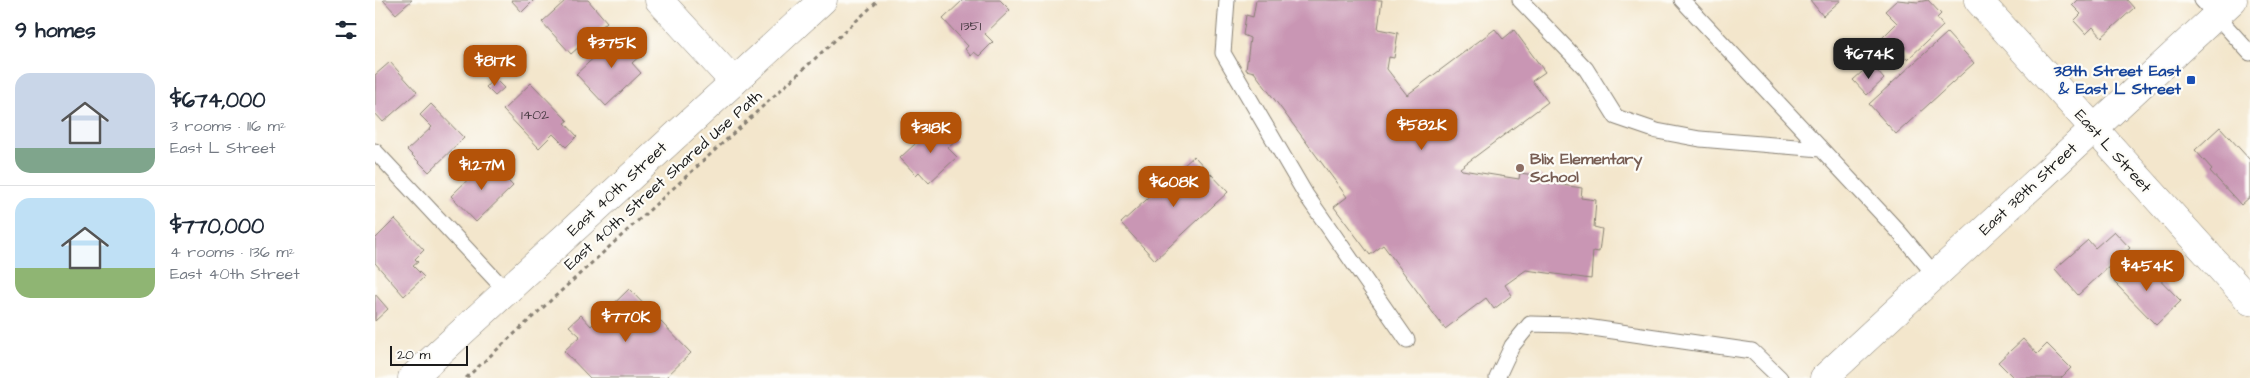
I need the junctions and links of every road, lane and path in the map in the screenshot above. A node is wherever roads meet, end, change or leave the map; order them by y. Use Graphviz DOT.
graph roads {
  1 [pos="659,0"];
  2 [pos="823,0"];
  3 [pos="879,0"];
  4 [pos="1227,0"];
  5 [pos="1521,0"];
  6 [pos="1682,0"];
  7 [pos="1978,0"];
  8 [pos="2217,5"];
  9 [pos="2250,53"];
  10 [pos="734,82"];
  11 [pos="2093,129"];
  12 [pos="1821,149"];
  13 [pos="375,151"];
  14 [pos="1935,275"];
  15 [pos="506,291"];
  16 [pos="2250,301"];
  17 [pos="1407,340"];
  18 [pos="412,378"];
  19 [pos="466,378"];
  20 [pos="1497,378"];
  21 [pos="1779,378"];
  22 [pos="1823,378"];
  1 -- 10 [label="street"];
  2 -- 10 [label="street, East 40th Street"];
  3 -- 19 [label="path, East 40th Street Shared Use Path"];
  4 -- 17 [label="lane"];
  5 -- 12 [label="lane"];
  6 -- 12 [label="lane"];
  7 -- 11 [label="street, East L Street"];
  8 -- 9 [label="lane"];
  8 -- 11 [label="street, East 38th Street"];
  10 -- 15 [label="street, East 40th Street"];
  11 -- 14 [label="street, East 38th Street"];
  11 -- 16 [label="street, East L Street"];
  12 -- 14 [label="lane"];
  13 -- 15 [label="lane"];
  14 -- 22 [label="street, East 38th Street"];
  15 -- 18 [label="street, East 40th Street"];
  20 -- 21 [label="lane"];
}
